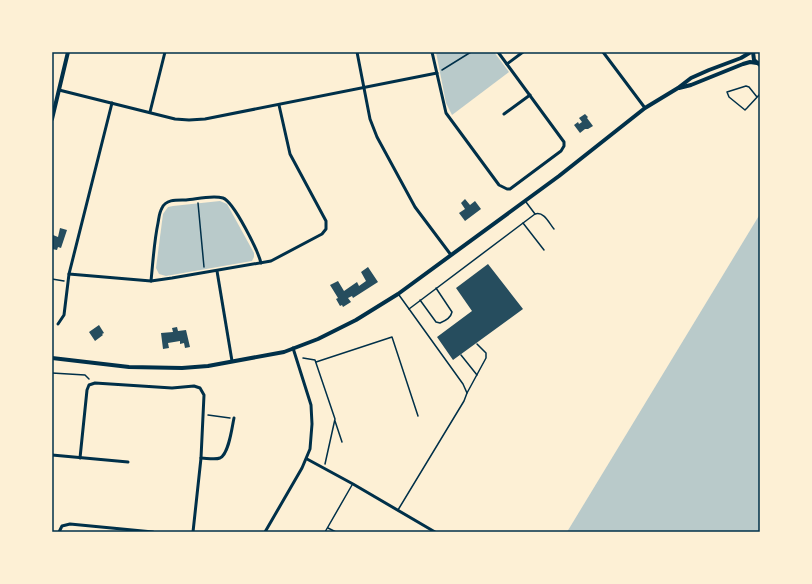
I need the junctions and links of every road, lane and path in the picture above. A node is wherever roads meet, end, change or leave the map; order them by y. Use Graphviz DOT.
graph roads {
  1 [pos="68,52"];
  2 [pos="165,52"];
  3 [pos="356,52"];
  4 [pos="432,52"];
  5 [pos="471,52"];
  6 [pos="498,52"];
  7 [pos="523,52"];
  8 [pos="602,52"];
  9 [pos="752,52"];
  10 [pos="507,64"];
  11 [pos="758,64"];
  12 [pos="436,73"];
  13 [pos="363,88"];
  14 [pos="678,88"];
  15 [pos="59,90"];
  16 [pos="760,94"];
  17 [pos="530,95"];
  18 [pos="757,97"];
  19 [pos="112,103"];
  20 [pos="279,105"];
  21 [pos="645,108"];
  22 [pos="150,112"];
  23 [pos="504,114"];
  24 [pos="52,119"];
  25 [pos="198,199"];
  26 [pos="525,201"];
  27 [pos="534,214"];
  28 [pos="523,223"];
  29 [pos="554,229"];
  30 [pos="544,250"];
  31 [pos="451,255"];
  32 [pos="261,263"];
  33 [pos="218,271"];
  34 [pos="204,273"];
  35 [pos="69,274"];
  36 [pos="52,280"];
  37 [pos="68,281"];
  38 [pos="151,281"];
  39 [pos="436,288"];
  40 [pos="398,294"];
  41 [pos="420,300"];
  42 [pos="409,309"];
  43 [pos="58,324"];
  44 [pos="477,344"];
  45 [pos="293,348"];
  46 [pos="462,355"];
  47 [pos="52,358"];
  48 [pos="303,358"];
  49 [pos="232,362"];
  50 [pos="316,362"];
  51 [pos="52,373"];
  52 [pos="477,375"];
  53 [pos="89,379"];
  54 [pos="467,393"];
  55 [pos="203,414"];
  56 [pos="418,416"];
  57 [pos="234,418"];
  58 [pos="335,419"];
  59 [pos="342,442"];
  60 [pos="52,455"];
  61 [pos="80,458"];
  62 [pos="201,458"];
  63 [pos="307,459"];
  64 [pos="128,462"];
  65 [pos="325,464"];
  66 [pos="353,484"];
  67 [pos="398,510"];
  68 [pos="328,528"];
  69 [pos="59,532"];
  70 [pos="153,532"];
  71 [pos="194,532"];
  72 [pos="264,532"];
  73 [pos="325,532"];
  74 [pos="336,532"];
  75 [pos="435,532"];
  1 -- 15 [label="street"];
  2 -- 22 [label="street"];
  3 -- 13 [label="street"];
  4 -- 12 [label="street"];
  5 -- 12 [label="path"];
  6 -- 10 [label="street"];
  7 -- 10 [label="street"];
  8 -- 21 [label="street"];
  9 -- 11 [label="street"];
  9 -- 14 [label="street"];
  10 -- 17 [label="street"];
  11 -- 14 [label="street"];
  12 -- 13 [label="street"];
  12 -- 17 [label="street"];
  13 -- 20 [label="street"];
  13 -- 31 [label="street"];
  14 -- 21 [label="street"];
  15 -- 19 [label="street"];
  15 -- 24 [label="street"];
  16 -- 18 [label="lane"];
  17 -- 23 [label="street"];
  18 -- 18 [label="lane"];
  19 -- 22 [label="street"];
  19 -- 35 [label="street"];
  20 -- 22 [label="street"];
  20 -- 32 [label="street"];
  21 -- 26 [label="street"];
  25 -- 32 [label="street"];
  25 -- 34 [label="path"];
  25 -- 38 [label="street"];
  26 -- 27 [label="lane"];
  26 -- 31 [label="street"];
  27 -- 28 [label="lane"];
  27 -- 29 [label="lane"];
  28 -- 30 [label="lane"];
  28 -- 39 [label="lane"];
  31 -- 40 [label="street"];
  32 -- 33 [label="street"];
  33 -- 34 [label="street"];
  33 -- 49 [label="street"];
  34 -- 38 [label="street"];
  35 -- 37 [label="street"];
  35 -- 38 [label="street"];
  36 -- 37 [label="path"];
  37 -- 43 [label="street"];
  39 -- 41 [label="lane"];
  39 -- 41 [label="lane"];
  40 -- 42 [label="lane"];
  40 -- 45 [label="street"];
  41 -- 42 [label="lane"];
  42 -- 54 [label="lane"];
  44 -- 52 [label="lane"];
  45 -- 49 [label="street"];
  45 -- 63 [label="street"];
  46 -- 52 [label="lane"];
  47 -- 49 [label="street"];
  48 -- 50 [label="path"];
  50 -- 56 [label="path"];
  50 -- 58 [label="path"];
  51 -- 53 [label="path"];
  52 -- 54 [label="lane"];
  54 -- 67 [label="lane"];
  55 -- 57 [label="path"];
  55 -- 61 [label="street"];
  55 -- 62 [label="street"];
  57 -- 62 [label="street"];
  58 -- 59 [label="path"];
  58 -- 65 [label="path"];
  60 -- 61 [label="street"];
  61 -- 64 [label="street"];
  62 -- 71 [label="street"];
  63 -- 66 [label="street"];
  63 -- 72 [label="street"];
  66 -- 67 [label="street"];
  66 -- 68 [label="lane"];
  67 -- 75 [label="street"];
  68 -- 73 [label="lane"];
  68 -- 74 [label="lane"];
  69 -- 70 [label="street"];
}
